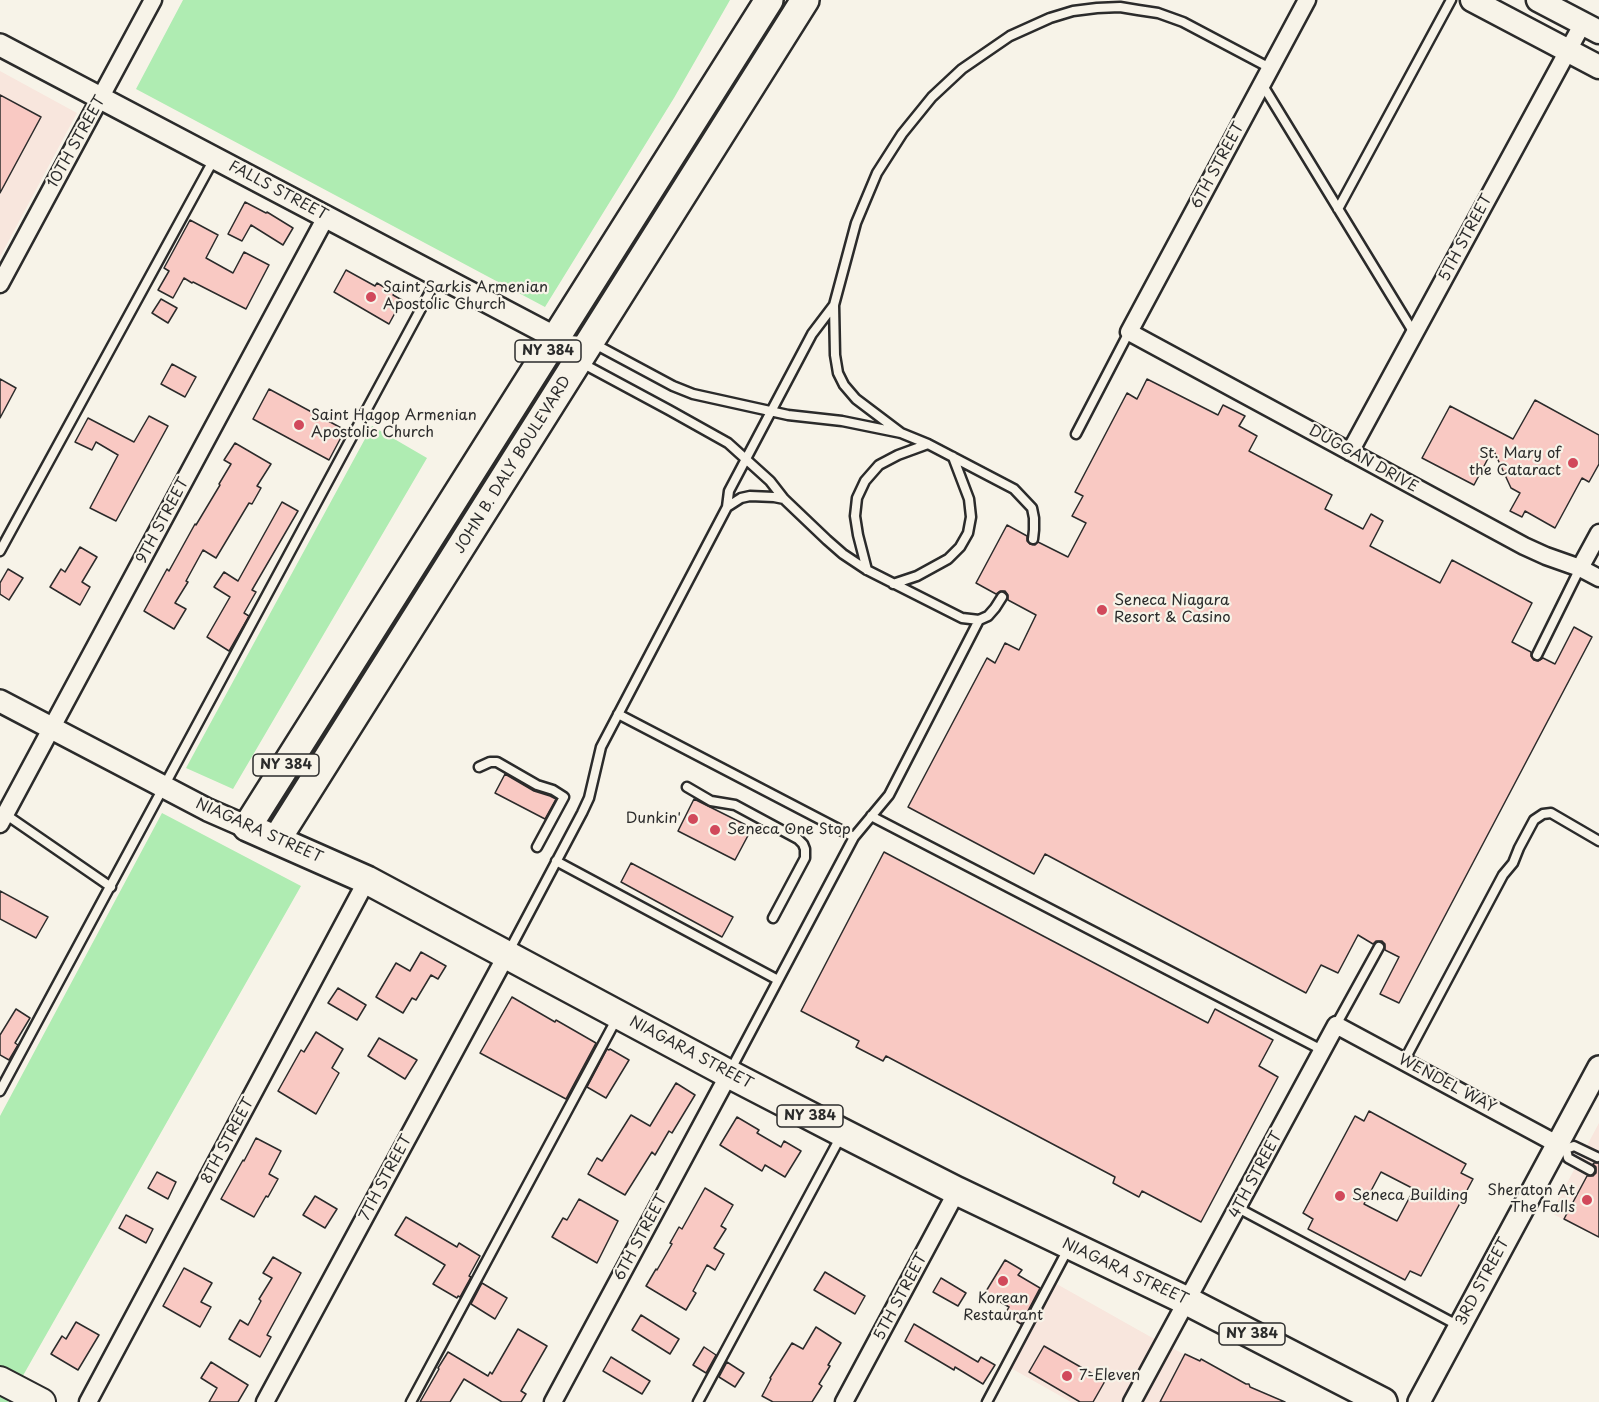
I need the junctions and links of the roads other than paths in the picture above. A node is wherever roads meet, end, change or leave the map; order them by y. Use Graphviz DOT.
graph roads {
  1 [pos="153,0"];
  2 [pos="769,0"];
  3 [pos="805,0"];
  4 [pos="1307,0"];
  5 [pos="1451,0"];
  6 [pos="1472,0"];
  7 [pos="1538,0"];
  8 [pos="1591,28"];
  9 [pos="0,45"];
  10 [pos="1568,51"];
  11 [pos="1599,67"];
  12 [pos="1270,68"];
  13 [pos="1262,84"];
  14 [pos="101,98"];
  15 [pos="215,158"];
  16 [pos="1338,209"];
  17 [pos="326,217"];
  18 [pos="439,276"];
  19 [pos="0,284"];
  20 [pos="834,305"];
  21 [pos="1129,332"];
  22 [pos="1414,333"];
  23 [pos="556,338"];
  24 [pos="584,352"];
  25 [pos="771,411"];
  26 [pos="901,433"];
  27 [pos="1076,434"];
  28 [pos="928,444"];
  29 [pos="1350,452"];
  30 [pos="953,457"];
  31 [pos="746,458"];
  32 [pos="784,499"];
  33 [pos="727,507"];
  34 [pos="1599,533"];
  35 [pos="1033,539"];
  36 [pos="0,551"];
  37 [pos="1580,568"];
  38 [pos="867,570"];
  39 [pos="1599,578"];
  40 [pos="893,584"];
  41 [pos="1002,597"];
  42 [pos="979,620"];
  43 [pos="1537,655"];
  44 [pos="0,701"];
  45 [pos="618,714"];
  46 [pos="51,729"];
  47 [pos="479,767"];
  48 [pos="687,787"];
  49 [pos="164,788"];
  50 [pos="872,816"];
  51 [pos="3,819"];
  52 [pos="247,827"];
  53 [pos="854,837"];
  54 [pos="277,839"];
  55 [pos="1599,840"];
  56 [pos="537,847"];
  57 [pos="556,861"];
  58 [pos="368,880"];
  59 [pos="111,887"];
  60 [pos="773,918"];
  61 [pos="1379,947"];
  62 [pos="507,954"];
  63 [pos="778,980"];
  64 [pos="619,1015"];
  65 [pos="1336,1025"];
  66 [pos="1322,1050"];
  67 [pos="1404,1061"];
  68 [pos="1599,1067"];
  69 [pos="729,1074"];
  70 [pos="0,1091"];
  71 [pos="843,1133"];
  72 [pos="1561,1146"];
  73 [pos="1597,1157"];
  74 [pos="1590,1170"];
  75 [pos="957,1191"];
  76 [pos="1238,1208"];
  77 [pos="1070,1246"];
  78 [pos="1187,1301"];
  79 [pos="1459,1326"];
  80 [pos="0,1380"];
  81 [pos="42,1402"];
  82 [pos="88,1402"];
  83 [pos="265,1402"];
  84 [pos="411,1402"];
  85 [pos="553,1402"];
  86 [pos="698,1402"];
  87 [pos="844,1402"];
  88 [pos="987,1402"];
  89 [pos="1132,1402"];
  90 [pos="1383,1402"];
  91 [pos="1419,1402"];
  1 -- 14 [label="street, 10TH STREET"];
  2 -- 23 [label="highway, JOHN B. DALY BOULEVARD / NY 384"];
  3 -- 24 [label="highway, JOHN B. DALY BOULEVARD / NY 384"];
  4 -- 12 [label="street, 6TH STREET"];
  5 -- 16 [label="lane"];
  6 -- 10 [label="main road"];
  7 -- 8 [label="main road"];
  8 -- 10 [label="street, 5TH STREET"];
  9 -- 14 [label="street, FALLS STREET"];
  10 -- 11 [label="main road"];
  10 -- 22 [label="street, 5TH STREET"];
  12 -- 13 [label="street, 6TH STREET"];
  12 -- 20 [label="lane"];
  13 -- 16 [label="lane"];
  13 -- 21 [label="street, 6TH STREET"];
  14 -- 15 [label="street, FALLS STREET"];
  14 -- 19 [label="street, 10TH STREET"];
  15 -- 17 [label="street, FALLS STREET"];
  15 -- 36 [label="lane"];
  16 -- 22 [label="lane"];
  17 -- 18 [label="street, FALLS STREET"];
  17 -- 46 [label="street, 9TH STREET"];
  18 -- 23 [label="street, FALLS STREET"];
  18 -- 49 [label="lane"];
  20 -- 25 [label="lane"];
  20 -- 26 [label="lane"];
  21 -- 27 [label="lane"];
  21 -- 29 [label="street, DUGGAN DRIVE"];
  22 -- 29 [label="street, 5TH STREET"];
  23 -- 24 [label="lane"];
  23 -- 24 [label="lane"];
  23 -- 52 [label="highway, JOHN B. DALY BOULEVARD / NY 384"];
  24 -- 25 [label="lane"];
  24 -- 31 [label="lane"];
  24 -- 54 [label="highway, JOHN B. DALY BOULEVARD / NY 384"];
  25 -- 26 [label="lane"];
  25 -- 31 [label="lane"];
  26 -- 28 [label="lane"];
  28 -- 30 [label="lane"];
  28 -- 38 [label="lane"];
  29 -- 37 [label="street, DUGGAN DRIVE"];
  30 -- 35 [label="lane"];
  30 -- 40 [label="lane"];
  31 -- 32 [label="lane"];
  31 -- 33 [label="lane"];
  32 -- 33 [label="lane"];
  32 -- 38 [label="lane"];
  33 -- 45 [label="lane"];
  34 -- 37 [label="street"];
  37 -- 39 [label="street, DUGGAN DRIVE"];
  37 -- 43 [label="lane"];
  38 -- 40 [label="lane"];
  40 -- 42 [label="lane"];
  41 -- 42 [label="lane"];
  42 -- 50 [label="lane"];
  44 -- 46 [label="street, NIAGARA STREET"];
  45 -- 53 [label="lane"];
  45 -- 57 [label="lane"];
  46 -- 49 [label="street, NIAGARA STREET"];
  46 -- 51 [label="street, 9TH STREET"];
  47 -- 56 [label="lane"];
  48 -- 60 [label="lane"];
  49 -- 52 [label="street, NIAGARA STREET"];
  49 -- 59 [label="lane"];
  50 -- 53 [label="lane"];
  50 -- 66 [label="lane"];
  51 -- 59 [label="lane"];
  52 -- 54 [label="highway, NIAGARA STREET / NY 384"];
  53 -- 63 [label="lane"];
  54 -- 58 [label="highway, NIAGARA STREET / NY 384"];
  55 -- 67 [label="lane"];
  57 -- 62 [label="lane"];
  57 -- 63 [label="lane"];
  58 -- 62 [label="highway, NIAGARA STREET / NY 384"];
  58 -- 82 [label="street, 8TH STREET"];
  59 -- 70 [label="lane"];
  61 -- 65 [label="lane, 4TH STREET"];
  62 -- 64 [label="highway, NIAGARA STREET / NY 384"];
  62 -- 83 [label="street, 7TH STREET"];
  63 -- 69 [label="lane"];
  64 -- 69 [label="highway, NIAGARA STREET / NY 384"];
  64 -- 84 [label="lane"];
  65 -- 66 [label="street, 4TH STREET"];
  65 -- 67 [label="street, WENDEL WAY"];
  66 -- 76 [label="street, 4TH STREET"];
  67 -- 72 [label="street, WENDEL WAY"];
  68 -- 72 [label="street, 3RD STREET"];
  69 -- 71 [label="highway, NIAGARA STREET / NY 384"];
  69 -- 85 [label="street, 6TH STREET"];
  71 -- 75 [label="highway, NIAGARA STREET / NY 384"];
  71 -- 86 [label="lane"];
  72 -- 73 [label="lane"];
  72 -- 74 [label="lane"];
  72 -- 79 [label="street, 3RD STREET"];
  75 -- 77 [label="highway, NIAGARA STREET / NY 384"];
  75 -- 87 [label="street, 5TH STREET"];
  76 -- 78 [label="street, 4TH STREET"];
  76 -- 79 [label="lane"];
  77 -- 78 [label="highway, NIAGARA STREET / NY 384"];
  77 -- 88 [label="lane"];
  78 -- 89 [label="street, 4TH STREET"];
  78 -- 90 [label="highway, NIAGARA STREET / NY 384"];
  79 -- 91 [label="street, 3RD STREET"];
  80 -- 81 [label="main road"];
}
